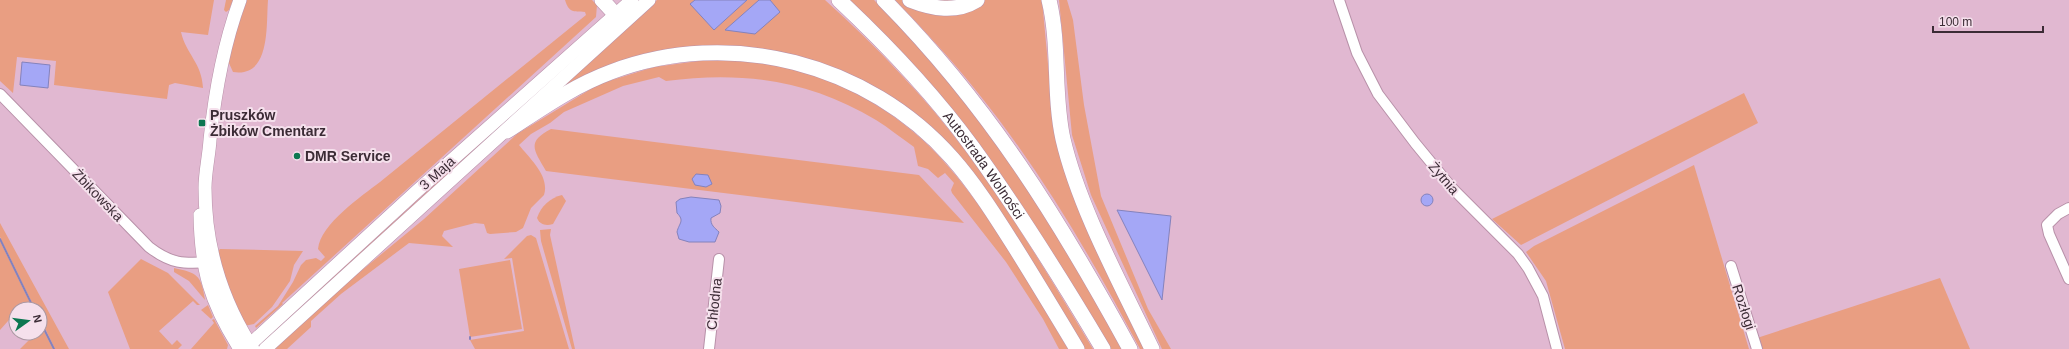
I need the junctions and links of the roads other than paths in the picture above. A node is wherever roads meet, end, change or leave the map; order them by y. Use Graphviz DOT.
graph roads {
  1 [pos="240,0"];
  2 [pos="602,0"];
  3 [pos="632,0"];
  4 [pos="650,0"];
  5 [pos="839,0"];
  6 [pos="884,0"];
  7 [pos="910,0"];
  8 [pos="977,0"];
  9 [pos="1049,0"];
  10 [pos="1339,0"];
  11 [pos="636,13"];
  12 [pos="615,14"];
  13 [pos="0,94"];
  14 [pos="507,131"];
  15 [pos="2069,208"];
  16 [pos="718,259"];
  17 [pos="208,262"];
  18 [pos="1731,266"];
  19 [pos="2069,280"];
  20 [pos="247,348"];
  21 [pos="265,349"];
  22 [pos="709,349"];
  23 [pos="1077,349"];
  24 [pos="1103,349"];
  25 [pos="1130,349"];
  26 [pos="1152,349"];
  27 [pos="1557,349"];
  28 [pos="1757,349"];
  1 -- 17 [label="main road"];
  2 -- 12 [label="highway"];
  3 -- 12 [label="main road, 3 Maja"];
  4 -- 11 [label="main road, 3 Maja"];
  5 -- 24 [label="highway, Autostrada Wolności"];
  6 -- 25 [label="highway, Autostrada Wolności"];
  7 -- 8 [label="highway"];
  9 -- 26 [label="highway"];
  10 -- 27 [label="street, Żytnia"];
  11 -- 12 [label="main road"];
  11 -- 14 [label="main road, 3 Maja"];
  12 -- 20 [label="main road, 3 Maja"];
  13 -- 17 [label="street, Żbikowska"];
  14 -- 21 [label="main road, 3 Maja"];
  14 -- 23 [label="highway"];
  15 -- 19 [label="street"];
  16 -- 22 [label="street, Chłodna"];
  17 -- 20 [label="main road"];
  18 -- 28 [label="street, Rozłogi"];
}
